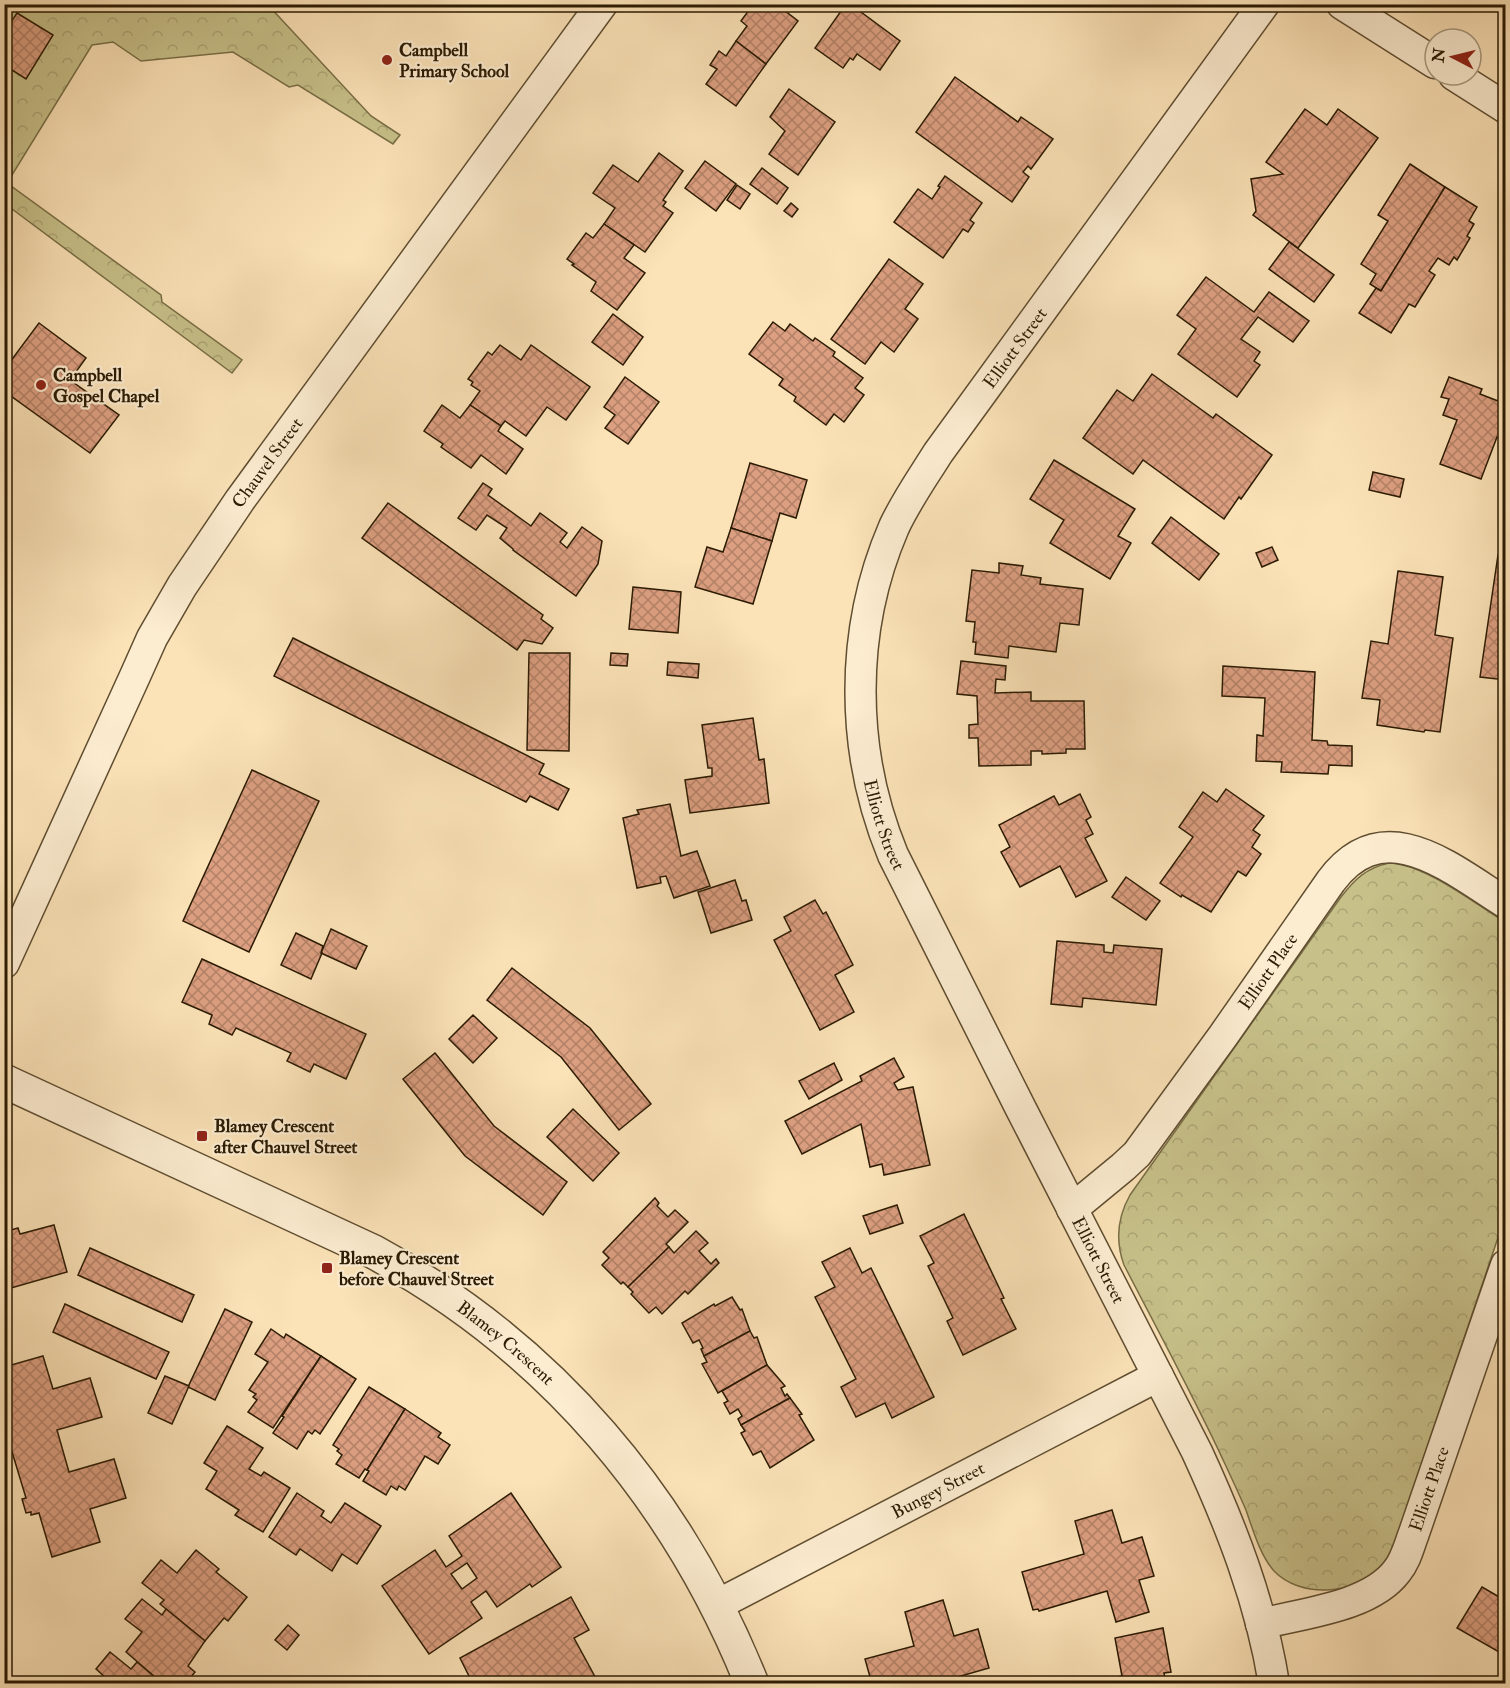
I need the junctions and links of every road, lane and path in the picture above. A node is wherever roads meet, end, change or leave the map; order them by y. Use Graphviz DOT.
graph roads {
  1 [pos="602,4"];
  2 [pos="1264,4"];
  3 [pos="1342,4"];
  4 [pos="1423,55"];
  5 [pos="1473,87"];
  6 [pos="1506,108"];
  7 [pos="1506,903"];
  8 [pos="4,963"];
  9 [pos="4,1081"];
  10 [pos="1072,1209"];
  11 [pos="1506,1265"];
  12 [pos="1158,1376"];
  13 [pos="717,1605"];
  14 [pos="1262,1624"];
  15 [pos="752,1683"];
  16 [pos="1274,1683"];
  1 -- 8 [label="street, Chauvel Street"];
  2 -- 10 [label="street, Elliott Street"];
  3 -- 4 [label="street"];
  5 -- 6 [label="street"];
  7 -- 10 [label="street, Elliott Place"];
  9 -- 13 [label="street, Blamey Crescent"];
  10 -- 12 [label="street, Elliott Street"];
  11 -- 14 [label="street, Elliott Place"];
  12 -- 13 [label="street, Bungey Street"];
  12 -- 14 [label="street, Elliott Street"];
  13 -- 15 [label="street, Blamey Crescent"];
  14 -- 16 [label="street, Elliott Street"];
}
